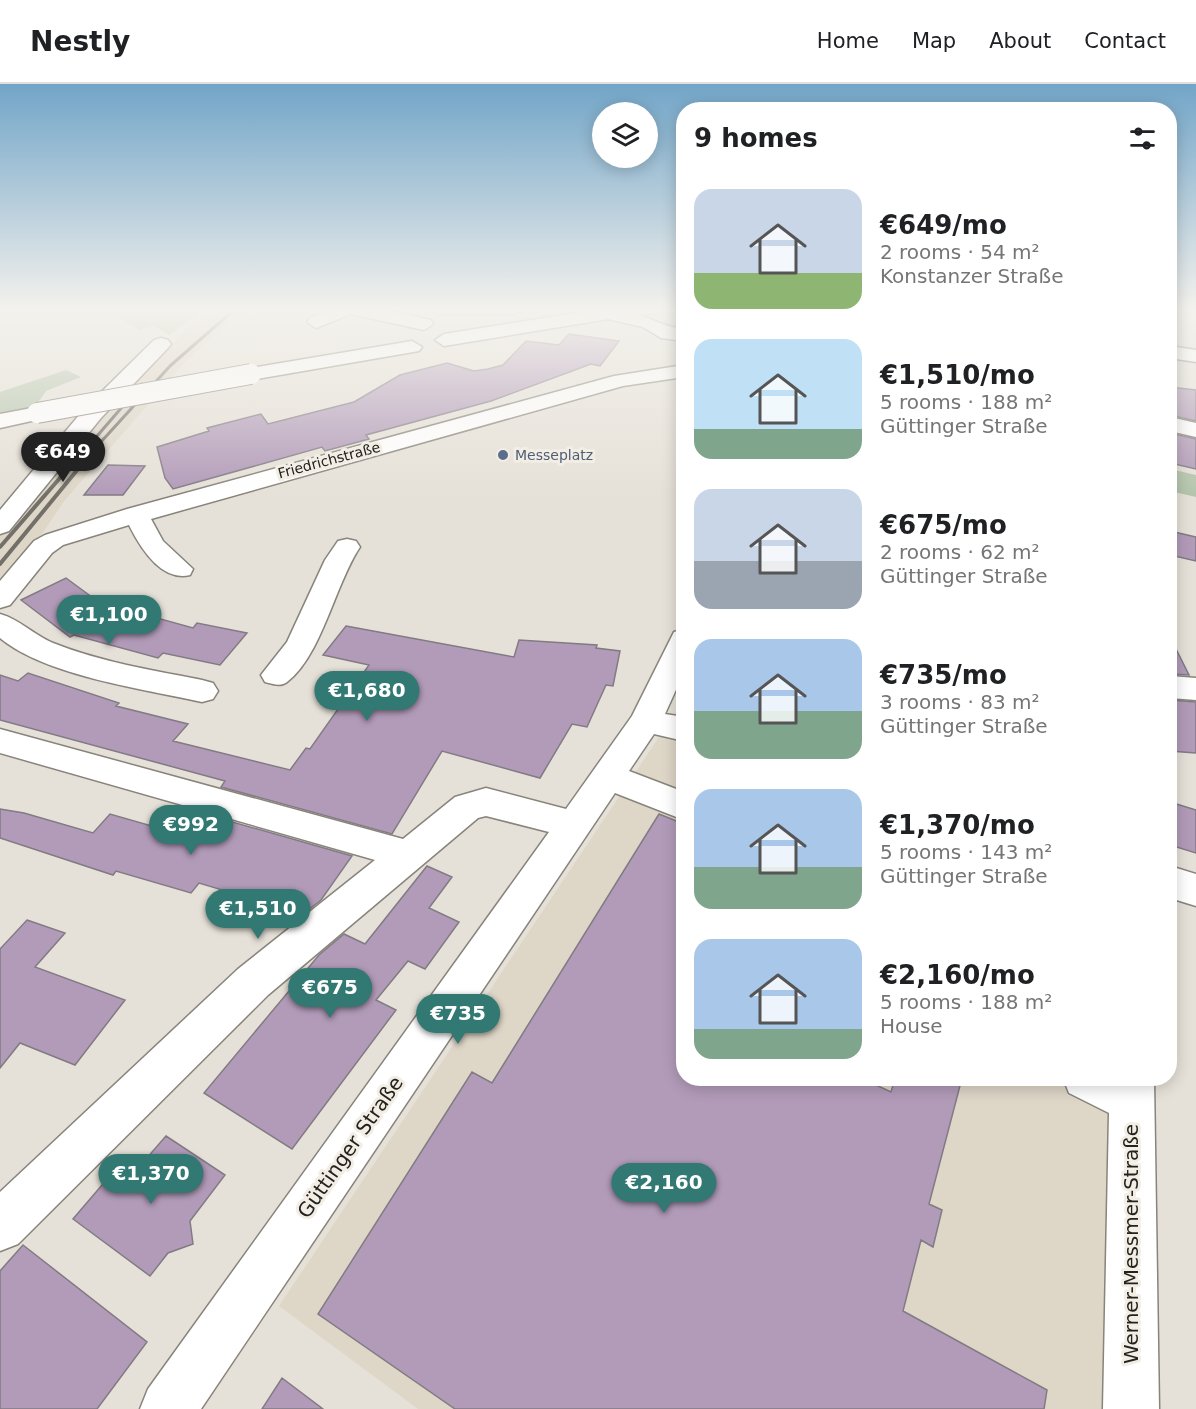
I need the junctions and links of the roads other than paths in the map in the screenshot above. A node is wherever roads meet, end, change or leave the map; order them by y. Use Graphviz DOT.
graph roads {
  1 [pos="135,371"];
  2 [pos="268,371"];
  3 [pos="676,372"];
  4 [pos="0,421"];
  5 [pos="1177,426"];
  6 [pos="1196,430"];
  7 [pos="136,514"];
  8 [pos="0,526"];
  9 [pos="347,548"];
  10 [pos="180,569"];
  11 [pos="0,599"];
  12 [pos="0,623"];
  13 [pos="276,675"];
  14 [pos="676,677"];
  15 [pos="1177,688"];
  16 [pos="1196,689"];
  17 [pos="202,691"];
  18 [pos="665,725"];
  19 [pos="0,741"];
  20 [pos="607,776"];
  21 [pos="676,803"];
  22 [pos="574,825"];
  23 [pos="408,855"];
  24 [pos="1177,884"];
  25 [pos="1196,890"];
  26 [pos="1132,1089"];
  27 [pos="0,1226"];
  28 [pos="168,1409"];
  29 [pos="1131,1409"];
  1 -- 8 [label="street"];
  2 -- 4 [label="street, bridge"];
  3 -- 7 [label="street, Friedrichstraße"];
  5 -- 6 [label="street"];
  7 -- 10 [label="street"];
  7 -- 11 [label="street, Friedrichstraße"];
  9 -- 13 [label="street"];
  12 -- 17 [label="street"];
  14 -- 18 [label="street, Güttinger Straße"];
  15 -- 16 [label="street"];
  18 -- 20 [label="street, Güttinger Straße"];
  19 -- 23 [label="street"];
  20 -- 21 [label="street"];
  20 -- 22 [label="street, Güttinger Straße"];
  22 -- 23 [label="street"];
  22 -- 28 [label="street, Güttinger Straße"];
  23 -- 27 [label="street"];
  24 -- 25 [label="street"];
  26 -- 29 [label="street, Werner-Messmer-Straße"];
}
